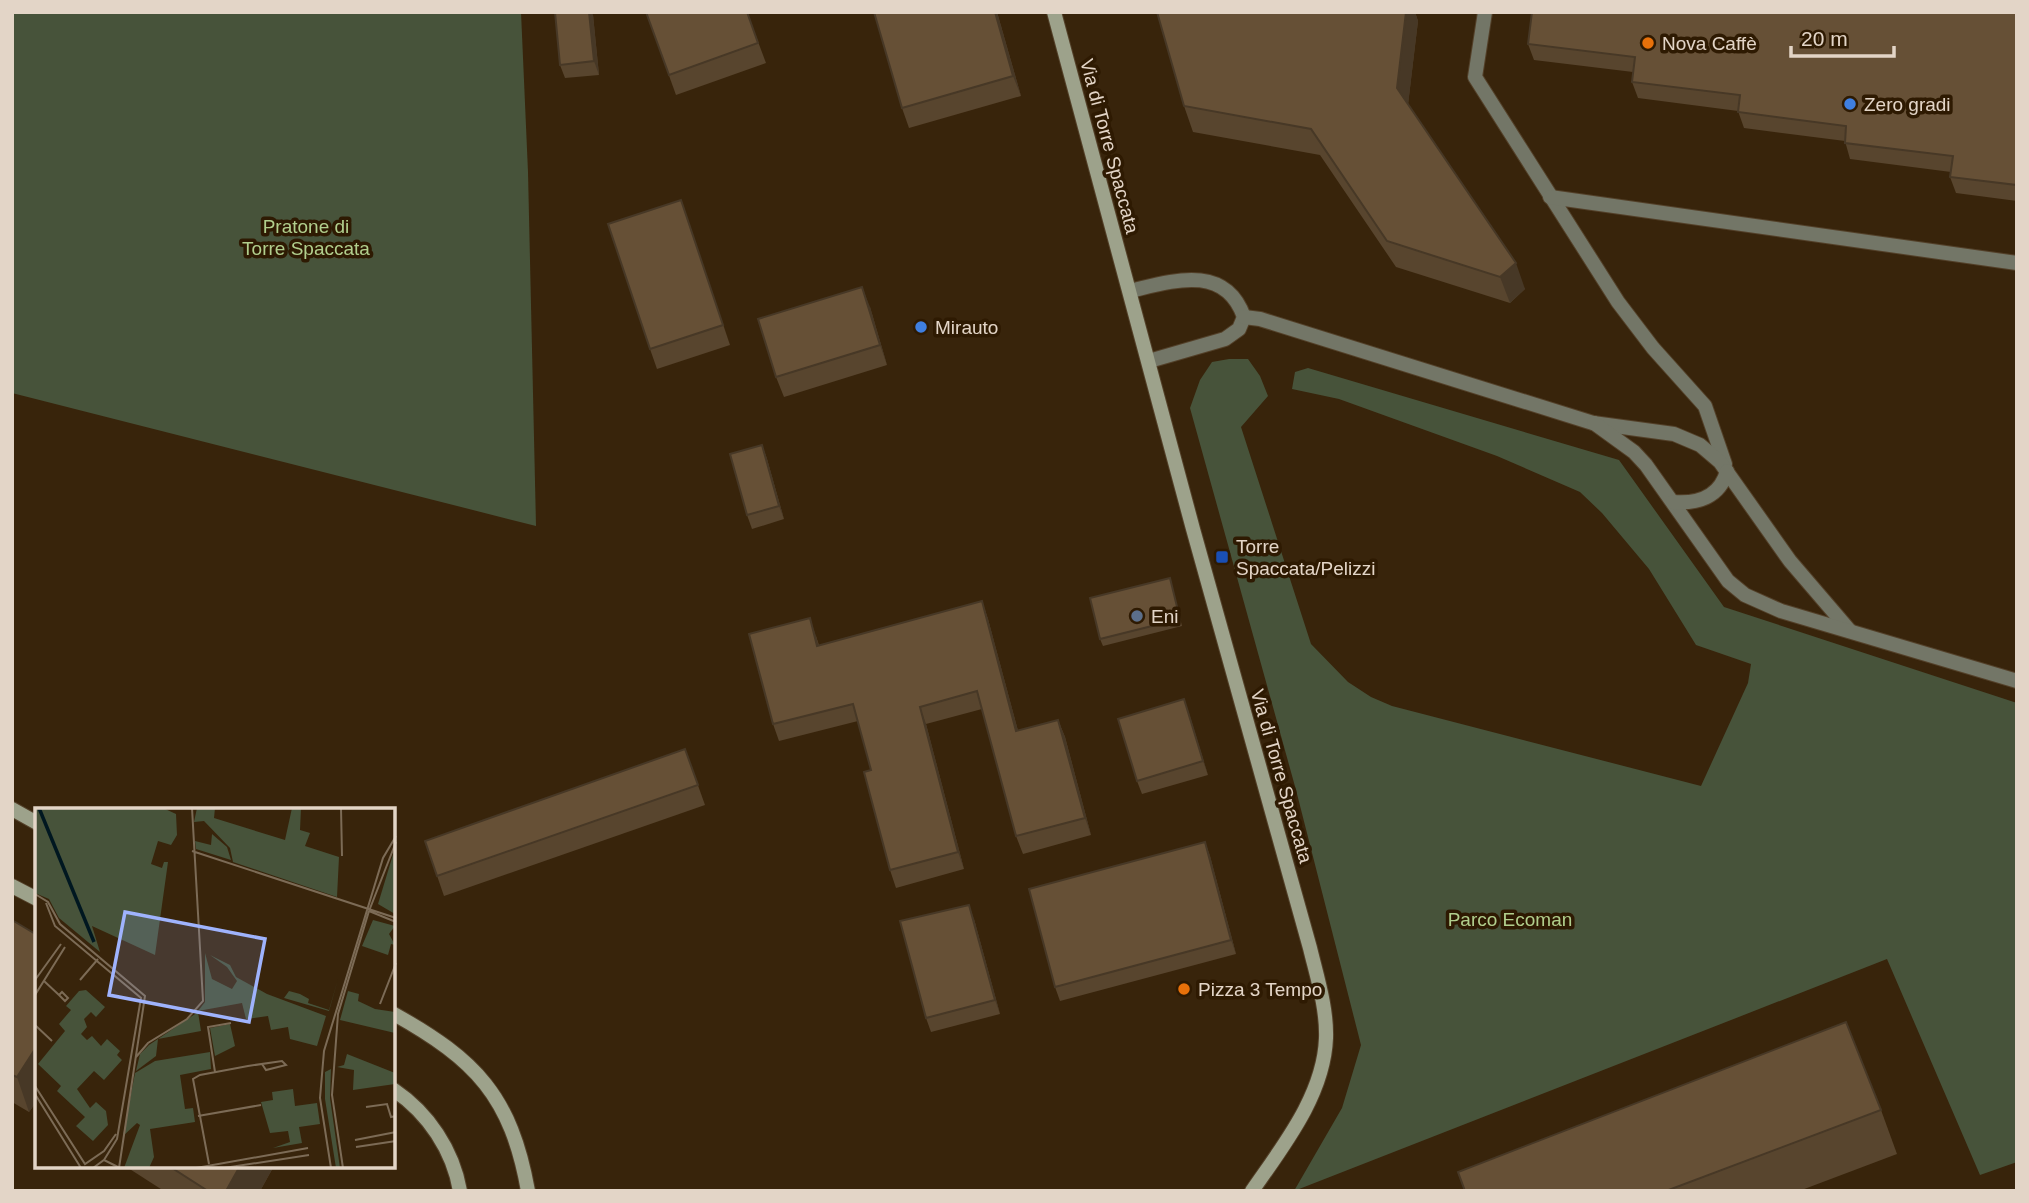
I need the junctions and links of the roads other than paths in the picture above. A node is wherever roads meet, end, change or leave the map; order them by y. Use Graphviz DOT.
graph roads {
  1 [pos="1054,12"];
  2 [pos="1485,12"];
  3 [pos="1550,197"];
  4 [pos="2017,263"];
  5 [pos="1130,291"];
  6 [pos="1244,317"];
  7 [pos="1149,361"];
  8 [pos="1593,423"];
  9 [pos="1727,471"];
  10 [pos="1673,502"];
  11 [pos="1850,631"];
  12 [pos="2017,681"];
  13 [pos="12,809"];
  14 [pos="35,822"];
  15 [pos="12,886"];
  16 [pos="35,898"];
  17 [pos="396,1015"];
  18 [pos="396,1092"];
  19 [pos="460,1191"];
  20 [pos="528,1191"];
  21 [pos="1252,1191"];
  1 -- 5 [label="street, Via di Torre Spaccata"];
  2 -- 3 [label="lane"];
  3 -- 4 [label="lane"];
  3 -- 9 [label="lane"];
  5 -- 6 [label="lane"];
  5 -- 7 [label="street, Via di Torre Spaccata"];
  6 -- 7 [label="lane"];
  6 -- 8 [label="lane"];
  7 -- 21 [label="street, Via di Torre Spaccata"];
  8 -- 9 [label="lane"];
  8 -- 10 [label="lane"];
  9 -- 10 [label="lane"];
  9 -- 11 [label="lane"];
  10 -- 11 [label="lane"];
  11 -- 12 [label="lane"];
  13 -- 14 [label="street"];
  15 -- 16 [label="street"];
  17 -- 20 [label="street"];
  18 -- 19 [label="street"];
}
